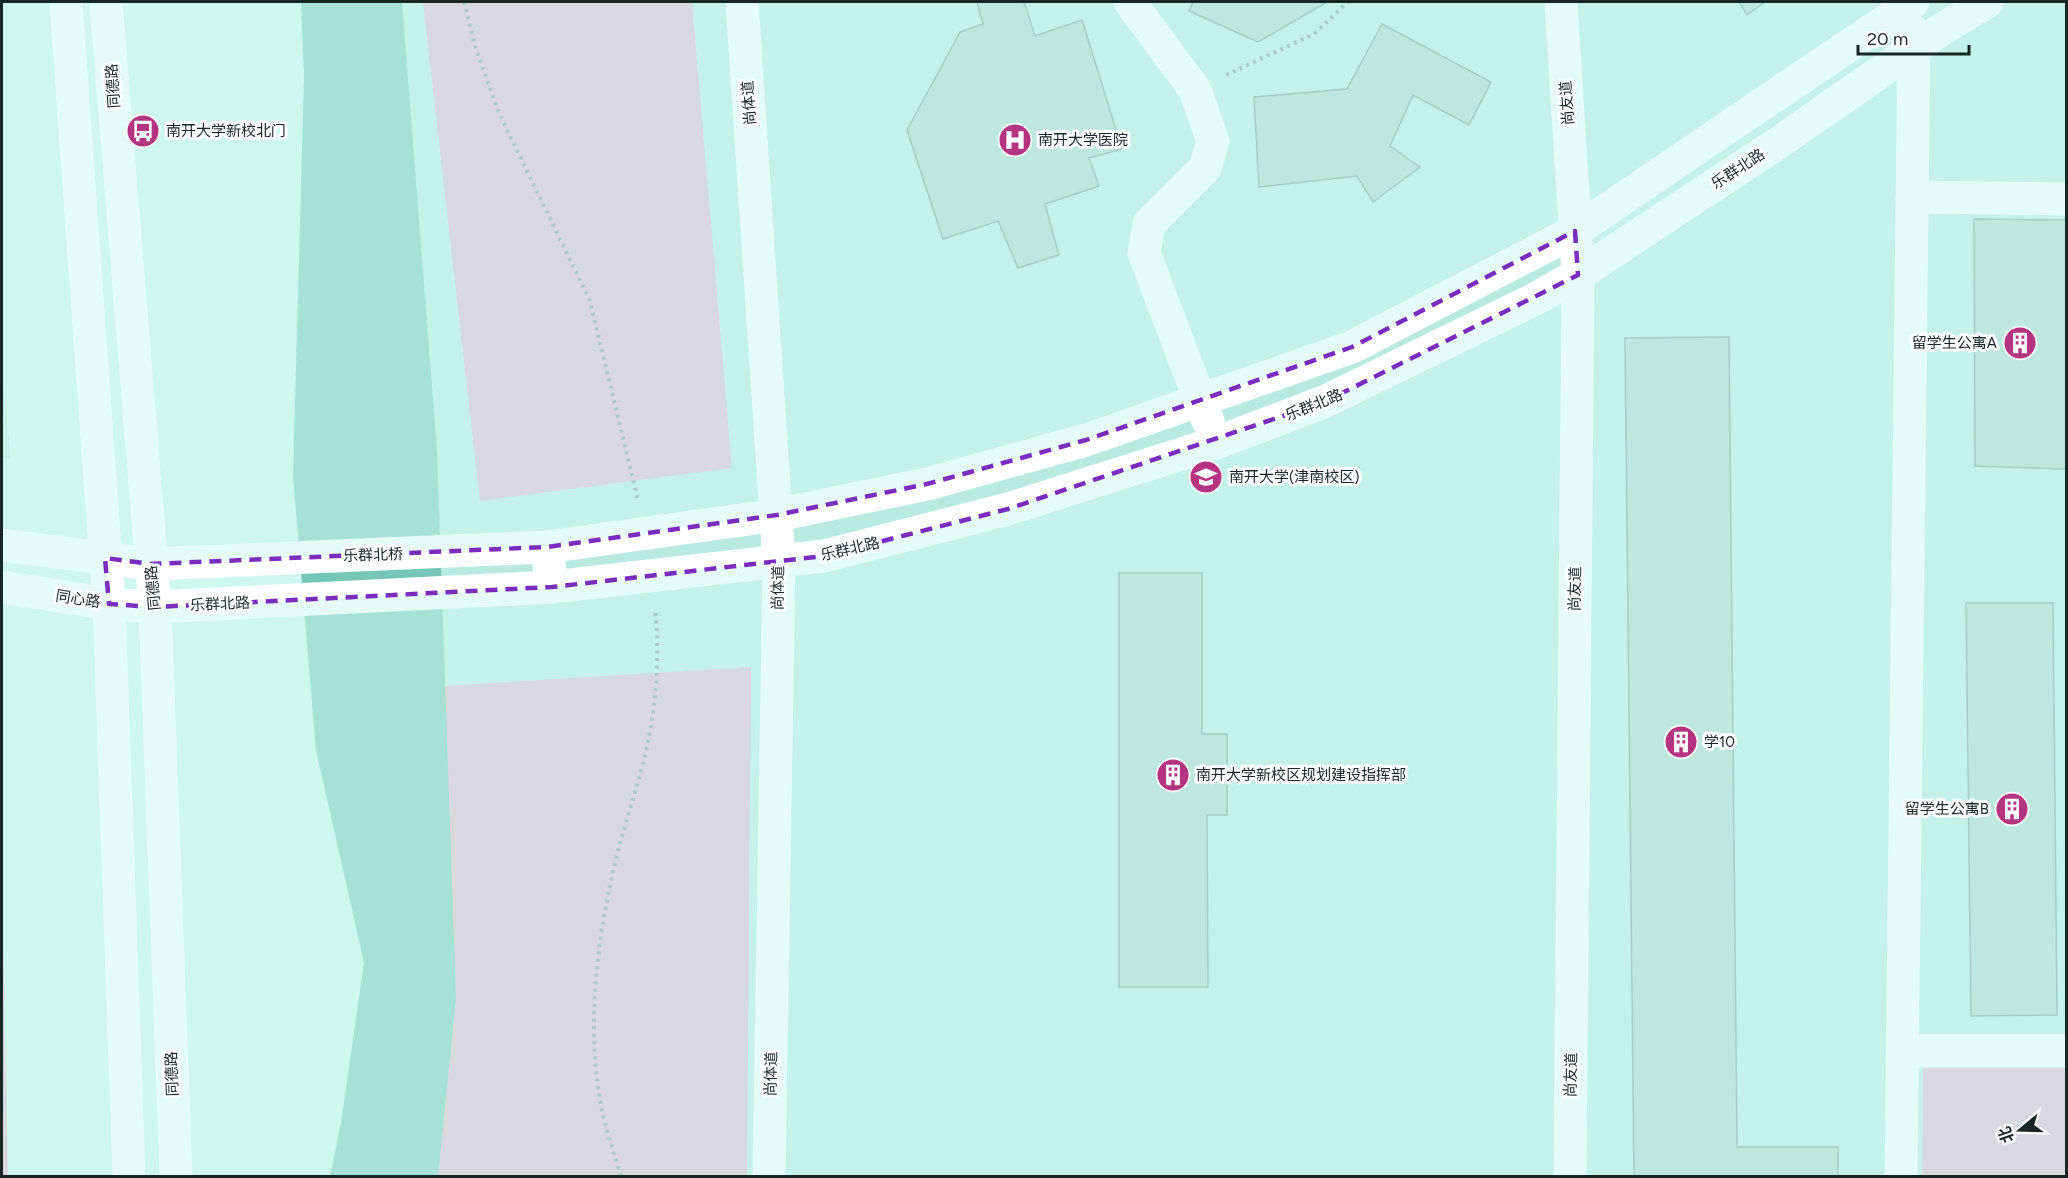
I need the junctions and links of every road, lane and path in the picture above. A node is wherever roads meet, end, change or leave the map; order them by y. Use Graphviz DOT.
graph roads {
  1 [pos="66,2"];
  2 [pos="106,2"];
  3 [pos="464,2"];
  4 [pos="742,2"];
  5 [pos="1130,2"];
  6 [pos="1348,2"];
  7 [pos="1561,2"];
  8 [pos="1913,2"];
  9 [pos="1987,2"];
  10 [pos="1914,49"];
  11 [pos="1195,90"];
  12 [pos="1912,197"];
  13 [pos="2067,199"];
  14 [pos="1575,231"];
  15 [pos="1578,275"];
  16 [pos="1200,401"];
  17 [pos="1216,443"];
  18 [pos="777,515"];
  19 [pos="646,533"];
  20 [pos="2,545"];
  21 [pos="547,547"];
  22 [pos="105,558"];
  23 [pos="778,562"];
  24 [pos="152,564"];
  25 [pos="651,576"];
  26 [pos="2,587"];
  27 [pos="552,587"];
  28 [pos="109,604"];
  29 [pos="155,607"];
  30 [pos="1903,1051"];
  31 [pos="2067,1051"];
  32 [pos="129,1176"];
  33 [pos="176,1176"];
  34 [pos="621,1176"];
  35 [pos="769,1176"];
  36 [pos="1570,1176"];
  37 [pos="1901,1176"];
  1 -- 22 [label="street"];
  2 -- 24 [label="street, 同德路"];
  3 -- 19 [label="path"];
  4 -- 18 [label="street, 尚体道"];
  5 -- 11 [label="street"];
  6 -- 11 [label="path"];
  7 -- 14 [label="street, 尚友道"];
  8 -- 10 [label="street"];
  8 -- 14 [label="street"];
  9 -- 10 [label="street, 乐群北路"];
  10 -- 12 [label="street"];
  10 -- 15 [label="street, 乐群北路"];
  11 -- 16 [label="street"];
  12 -- 13 [label="street"];
  12 -- 30 [label="street"];
  14 -- 15 [label="street, 尚友道"];
  14 -- 16 [label="street"];
  15 -- 17 [label="street, 乐群北路"];
  15 -- 36 [label="street, 尚友道"];
  16 -- 17 [label="street"];
  16 -- 18 [label="street"];
  17 -- 23 [label="street, 乐群北路"];
  18 -- 19 [label="street"];
  18 -- 23 [label="street, 尚体道"];
  19 -- 21 [label="street"];
  20 -- 22 [label="street"];
  21 -- 24 [label="street, 乐群北桥"];
  21 -- 27 [label="street"];
  22 -- 24 [label="street"];
  22 -- 28 [label="street"];
  23 -- 25 [label="street, 乐群北路"];
  23 -- 35 [label="street, 尚体道"];
  24 -- 29 [label="street, 同德路"];
  25 -- 27 [label="street, 乐群北路"];
  25 -- 34 [label="path"];
  26 -- 28 [label="street, 同心路"];
  27 -- 29 [label="street, 乐群北路"];
  28 -- 29 [label="street, 同心路"];
  28 -- 32 [label="street"];
  29 -- 33 [label="street, 同德路"];
  30 -- 31 [label="street"];
  30 -- 37 [label="street"];
}
